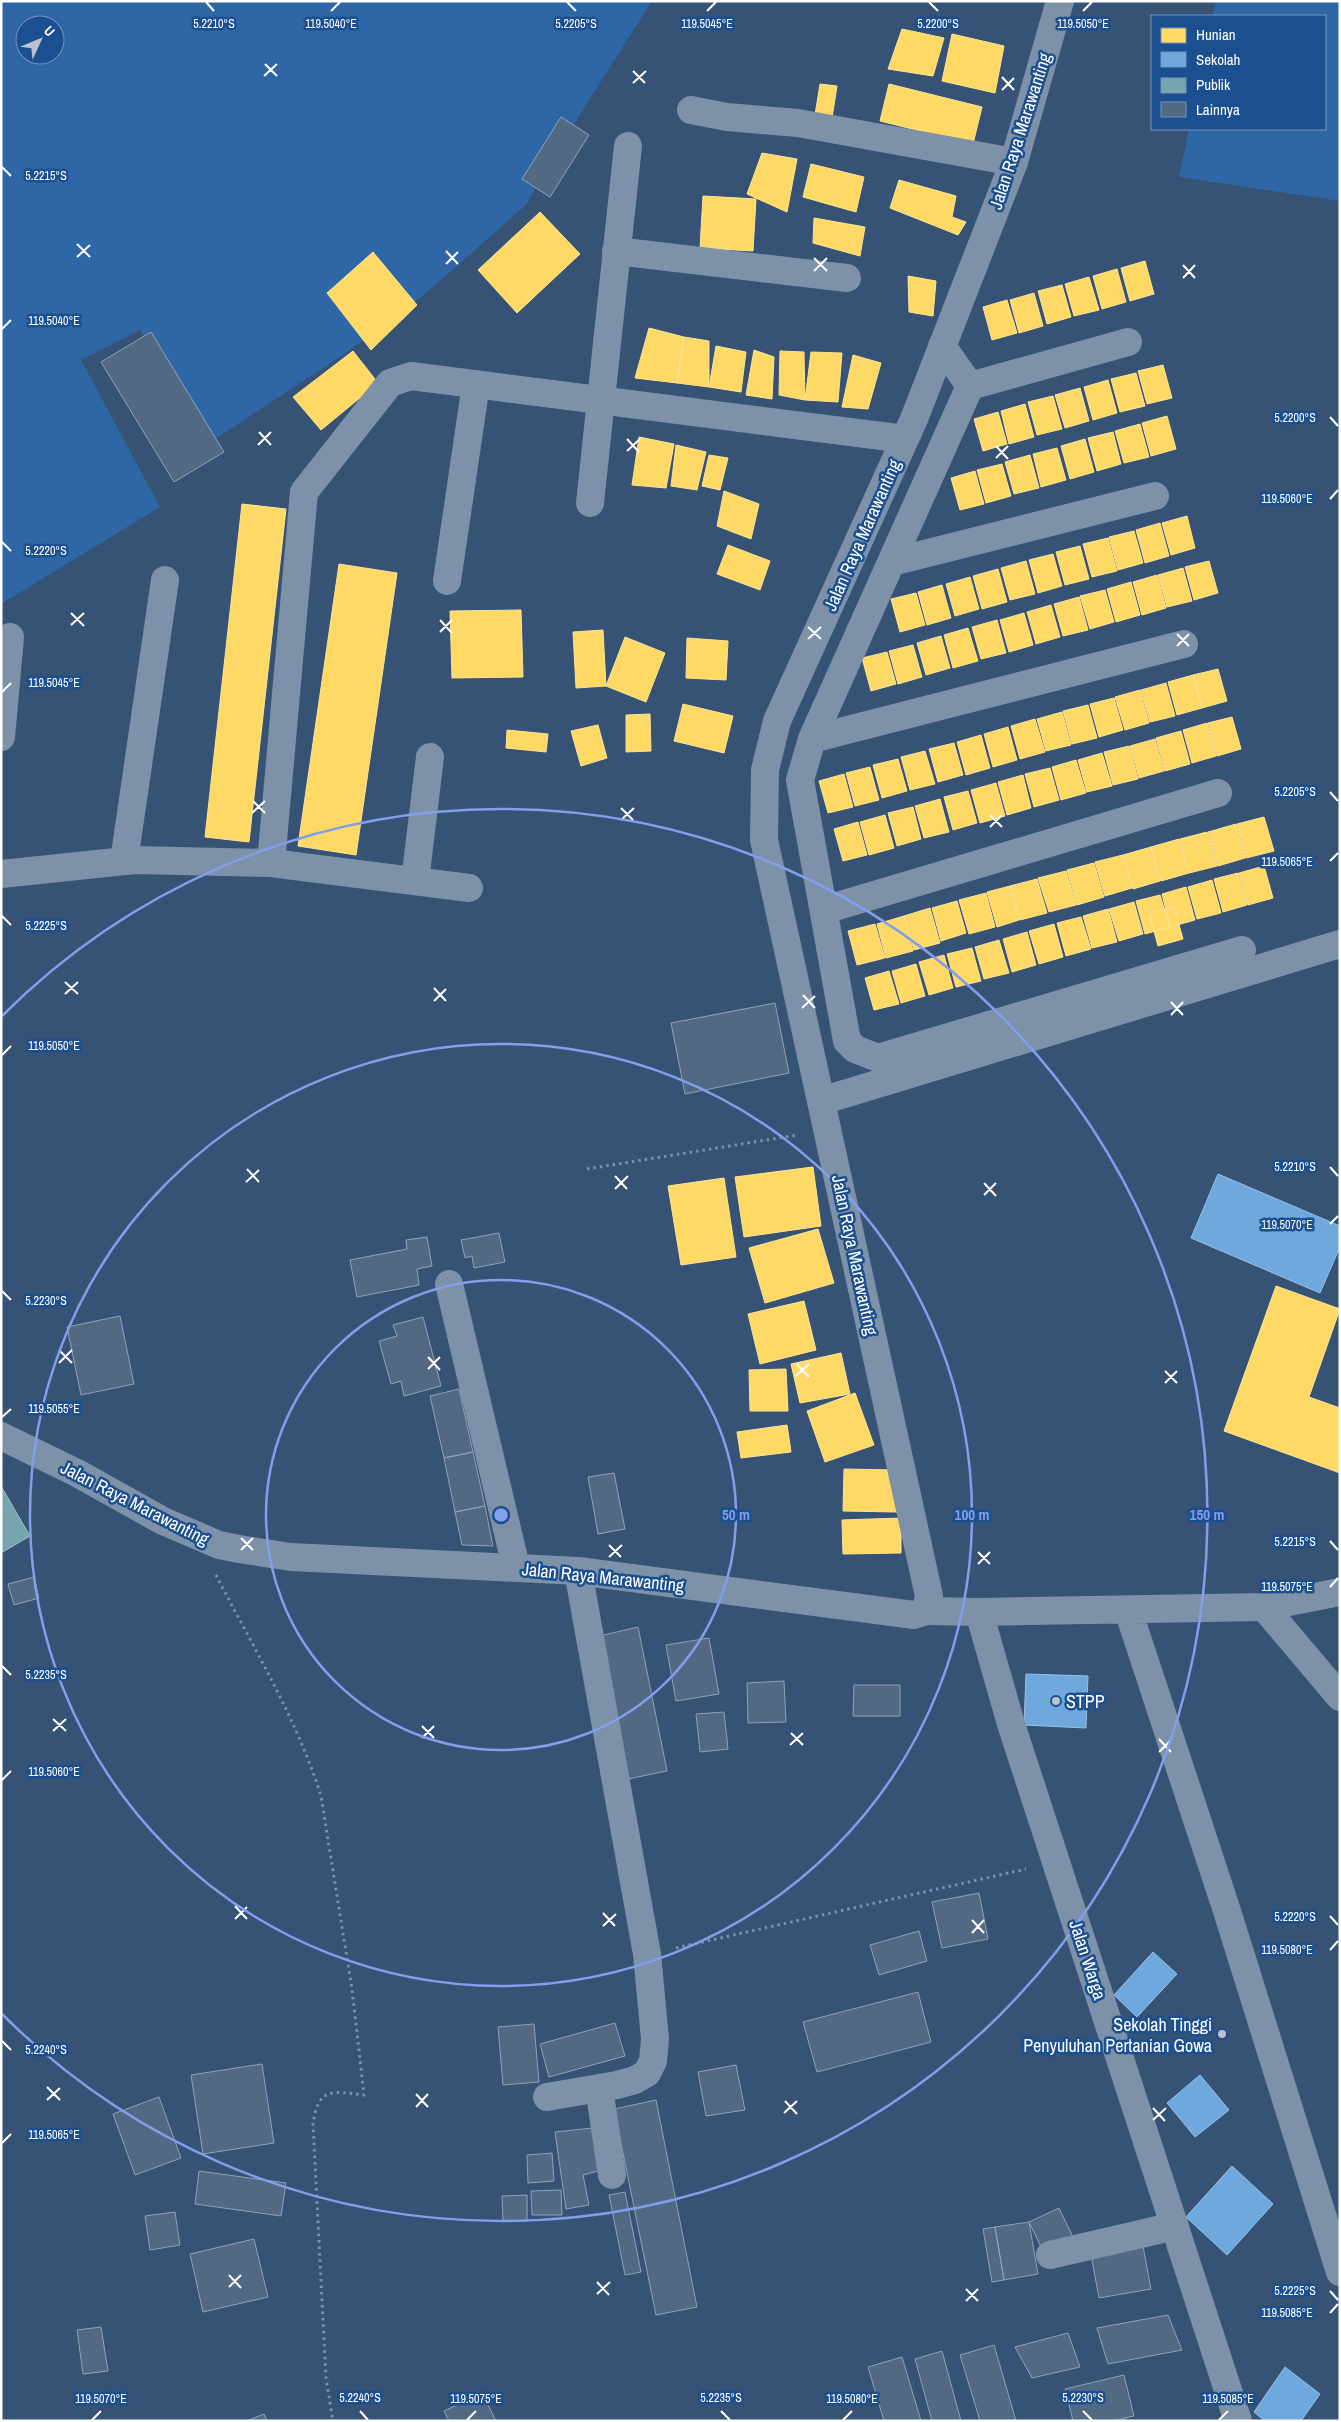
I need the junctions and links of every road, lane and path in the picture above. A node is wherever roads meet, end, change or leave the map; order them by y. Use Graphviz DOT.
graph roads {
  1 [pos="1060,1"];
  2 [pos="691,110"];
  3 [pos="628,146"];
  4 [pos="1014,162"];
  5 [pos="616,252"];
  6 [pos="847,278"];
  7 [pos="1128,342"];
  8 [pos="942,346"];
  9 [pos="476,384"];
  10 [pos="970,386"];
  11 [pos="600,400"];
  12 [pos="905,439"];
  13 [pos="1155,496"];
  14 [pos="590,503"];
  15 [pos="892,562"];
  16 [pos="165,580"];
  17 [pos="447,581"];
  18 [pos="10,637"];
  19 [pos="1184,644"];
  20 [pos="1,737"];
  21 [pos="812,739"];
  22 [pos="430,757"];
  23 [pos="1218,793"];
  24 [pos="124,861"];
  25 [pos="271,863"];
  26 [pos="1,874"];
  27 [pos="415,882"];
  28 [pos="469,888"];
  29 [pos="824,910"];
  30 [pos="1340,944"];
  31 [pos="1242,950"];
  32 [pos="821,1101"];
  33 [pos="828,1131"];
  34 [pos="587,1169"];
  35 [pos="449,1284"];
  36 [pos="1,1436"];
  37 [pos="196,1536"];
  38 [pos="516,1567"];
  39 [pos="578,1571"];
  40 [pos="1340,1592"];
  41 [pos="1264,1607"];
  42 [pos="1128,1610"];
  43 [pos="926,1611"];
  44 [pos="979,1612"];
  45 [pos="1340,1697"];
  46 [pos="1056,1862"];
  47 [pos="647,1954"];
  48 [pos="599,2088"];
  49 [pos="547,2097"];
  50 [pos="612,2175"];
  51 [pos="1176,2226"];
  52 [pos="1050,2254"];
  53 [pos="1340,2271"];
  54 [pos="333,2421"];
  55 [pos="1238,2421"];
  1 -- 4 [label="street, Jalan Raya Marawanting"];
  2 -- 4 [label="street"];
  3 -- 5 [label="street"];
  4 -- 8 [label="street, Jalan Raya Marawanting"];
  5 -- 6 [label="street"];
  5 -- 11 [label="street"];
  7 -- 10 [label="street"];
  8 -- 10 [label="street"];
  8 -- 12 [label="street, Jalan Raya Marawanting"];
  9 -- 11 [label="street"];
  9 -- 17 [label="street"];
  9 -- 25 [label="street"];
  10 -- 15 [label="street"];
  11 -- 12 [label="street"];
  11 -- 14 [label="street"];
  12 -- 32 [label="street, Jalan Raya Marawanting"];
  13 -- 15 [label="street"];
  15 -- 21 [label="street"];
  16 -- 24 [label="street"];
  18 -- 20 [label="street"];
  19 -- 21 [label="street"];
  21 -- 29 [label="street"];
  22 -- 27 [label="street"];
  23 -- 29 [label="street"];
  24 -- 25 [label="street"];
  24 -- 26 [label="street"];
  25 -- 27 [label="street"];
  27 -- 28 [label="street"];
  29 -- 31 [label="street"];
  30 -- 32 [label="street"];
  32 -- 33 [label="street, Jalan Raya Marawanting"];
  33 -- 34 [label="path"];
  33 -- 43 [label="street, Jalan Raya Marawanting"];
  35 -- 38 [label="street"];
  36 -- 37 [label="street, Jalan Raya Marawanting"];
  37 -- 38 [label="street, Jalan Raya Marawanting"];
  37 -- 54 [label="path"];
  38 -- 39 [label="street, Jalan Raya Marawanting"];
  39 -- 43 [label="street, Jalan Raya Marawanting"];
  39 -- 47 [label="street"];
  40 -- 41 [label="street"];
  41 -- 42 [label="street"];
  41 -- 45 [label="street"];
  42 -- 44 [label="street"];
  42 -- 53 [label="street"];
  43 -- 44 [label="street"];
  44 -- 46 [label="street, Jalan Warga"];
  46 -- 47 [label="path"];
  46 -- 51 [label="street, Jalan Warga"];
  47 -- 48 [label="street"];
  48 -- 49 [label="street"];
  48 -- 50 [label="street"];
  51 -- 52 [label="street"];
  51 -- 55 [label="street, Jalan Warga"];
}
